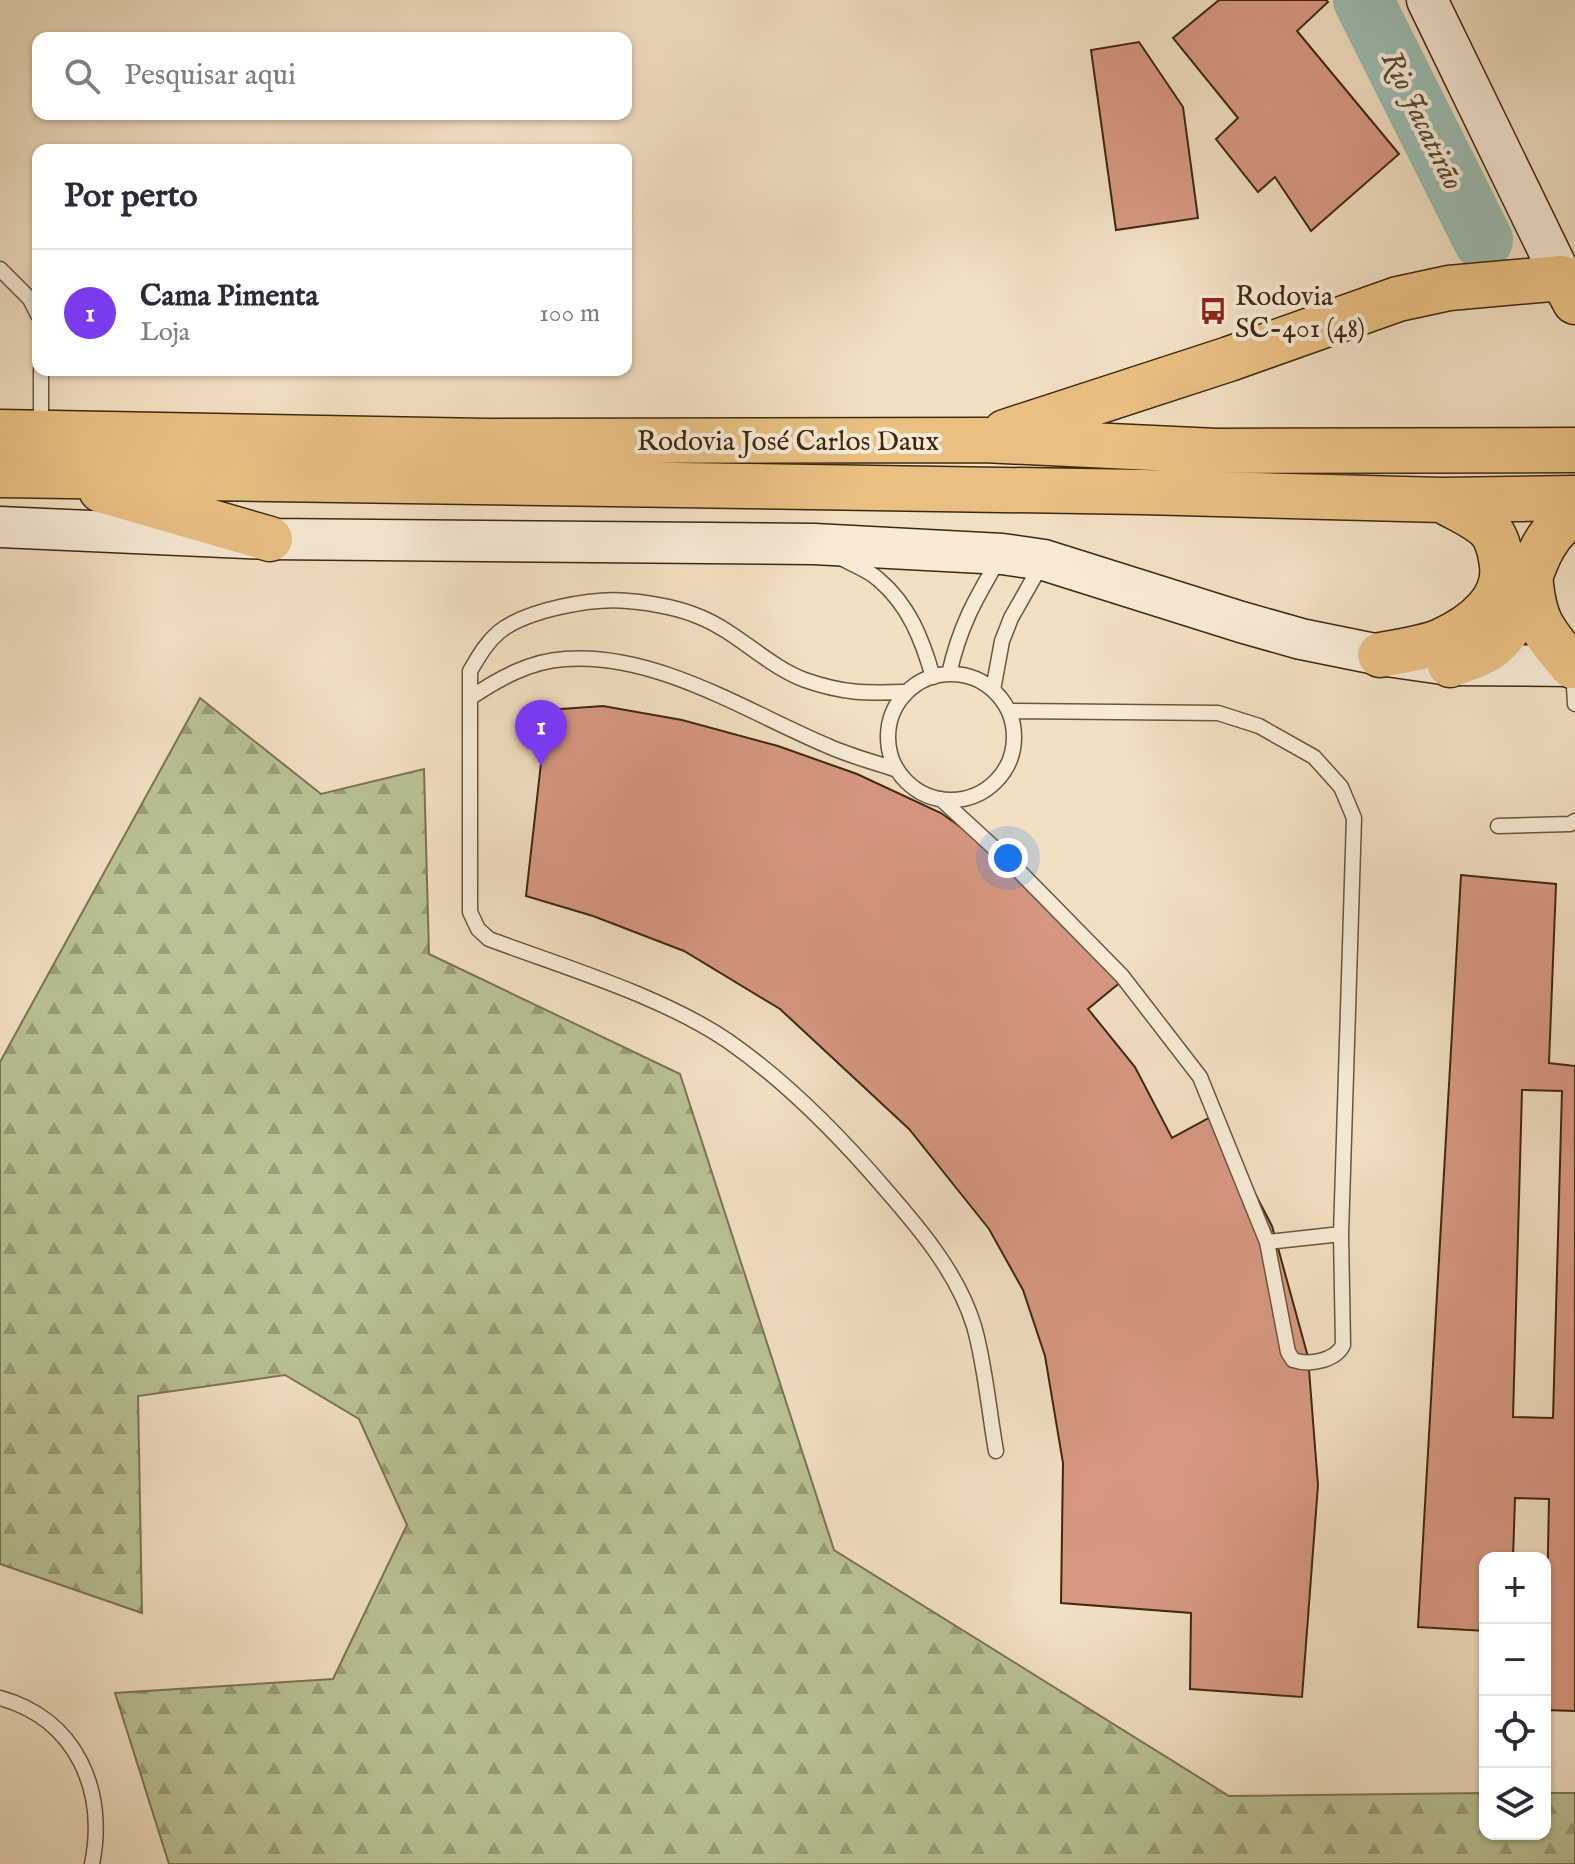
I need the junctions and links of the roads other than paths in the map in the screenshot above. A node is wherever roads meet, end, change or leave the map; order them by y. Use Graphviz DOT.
graph roads {
  1 [pos="1427,0"];
  2 [pos="0,269"];
  3 [pos="1571,286"];
  4 [pos="32,303"];
  5 [pos="39,376"];
  6 [pos="21,432"];
  7 [pos="984,440"];
  8 [pos="1575,450"];
  9 [pos="0,475"];
  10 [pos="57,476"];
  11 [pos="1575,498"];
  12 [pos="1442,500"];
  13 [pos="1575,513"];
  14 [pos="0,527"];
  15 [pos="270,539"];
  16 [pos="814,544"];
  17 [pos="1002,554"];
  18 [pos="1044,560"];
  19 [pos="1530,572"];
  20 [pos="1380,655"];
  21 [pos="1450,665"];
  22 [pos="949,674"];
  23 [pos="933,677"];
  24 [pos="1574,679"];
  25 [pos="993,690"];
  26 [pos="907,692"];
  27 [pos="470,698"];
  28 [pos="1009,711"];
  29 [pos="897,770"];
  30 [pos="941,799"];
  31 [pos="1575,821"];
  32 [pos="1498,826"];
  33 [pos="1341,1234"];
  34 [pos="1267,1242"];
  35 [pos="996,1451"];
  36 [pos="0,1698"];
  37 [pos="92,1864"];
  1 -- 3 [label="main road"];
  2 -- 4 [label="lane"];
  3 -- 7 [label="highway"];
  5 -- 6 [label="lane"];
  6 -- 7 [label="highway, Rodovia José Carlos Daux"];
  7 -- 8 [label="highway, Rodovia José Carlos Daux"];
  9 -- 10 [label="highway, Rodovia José Carlos Daux"];
  10 -- 12 [label="highway, Rodovia José Carlos Daux"];
  10 -- 15 [label="highway"];
  11 -- 12 [label="highway, Rodovia José Carlos Daux"];
  12 -- 20 [label="highway"];
  13 -- 19 [label="highway"];
  14 -- 15 [label="main road"];
  15 -- 16 [label="main road"];
  16 -- 17 [label="main road"];
  16 -- 23 [label="lane"];
  17 -- 18 [label="main road"];
  17 -- 22 [label="lane"];
  18 -- 20 [label="main road"];
  18 -- 25 [label="lane"];
  19 -- 21 [label="highway"];
  19 -- 24 [label="highway"];
  20 -- 21 [label="main road"];
  21 -- 24 [label="main road"];
  22 -- 23 [label="lane"];
  22 -- 25 [label="lane"];
  23 -- 26 [label="lane"];
  25 -- 28 [label="lane"];
  26 -- 27 [label="lane"];
  26 -- 29 [label="lane"];
  27 -- 29 [label="lane"];
  27 -- 35 [label="lane"];
  28 -- 30 [label="lane"];
  28 -- 33 [label="lane"];
  29 -- 30 [label="lane"];
  30 -- 34 [label="lane"];
  31 -- 32 [label="lane"];
  33 -- 34 [label="lane"];
  33 -- 34 [label="lane"];
  36 -- 37 [label="lane"];
}
